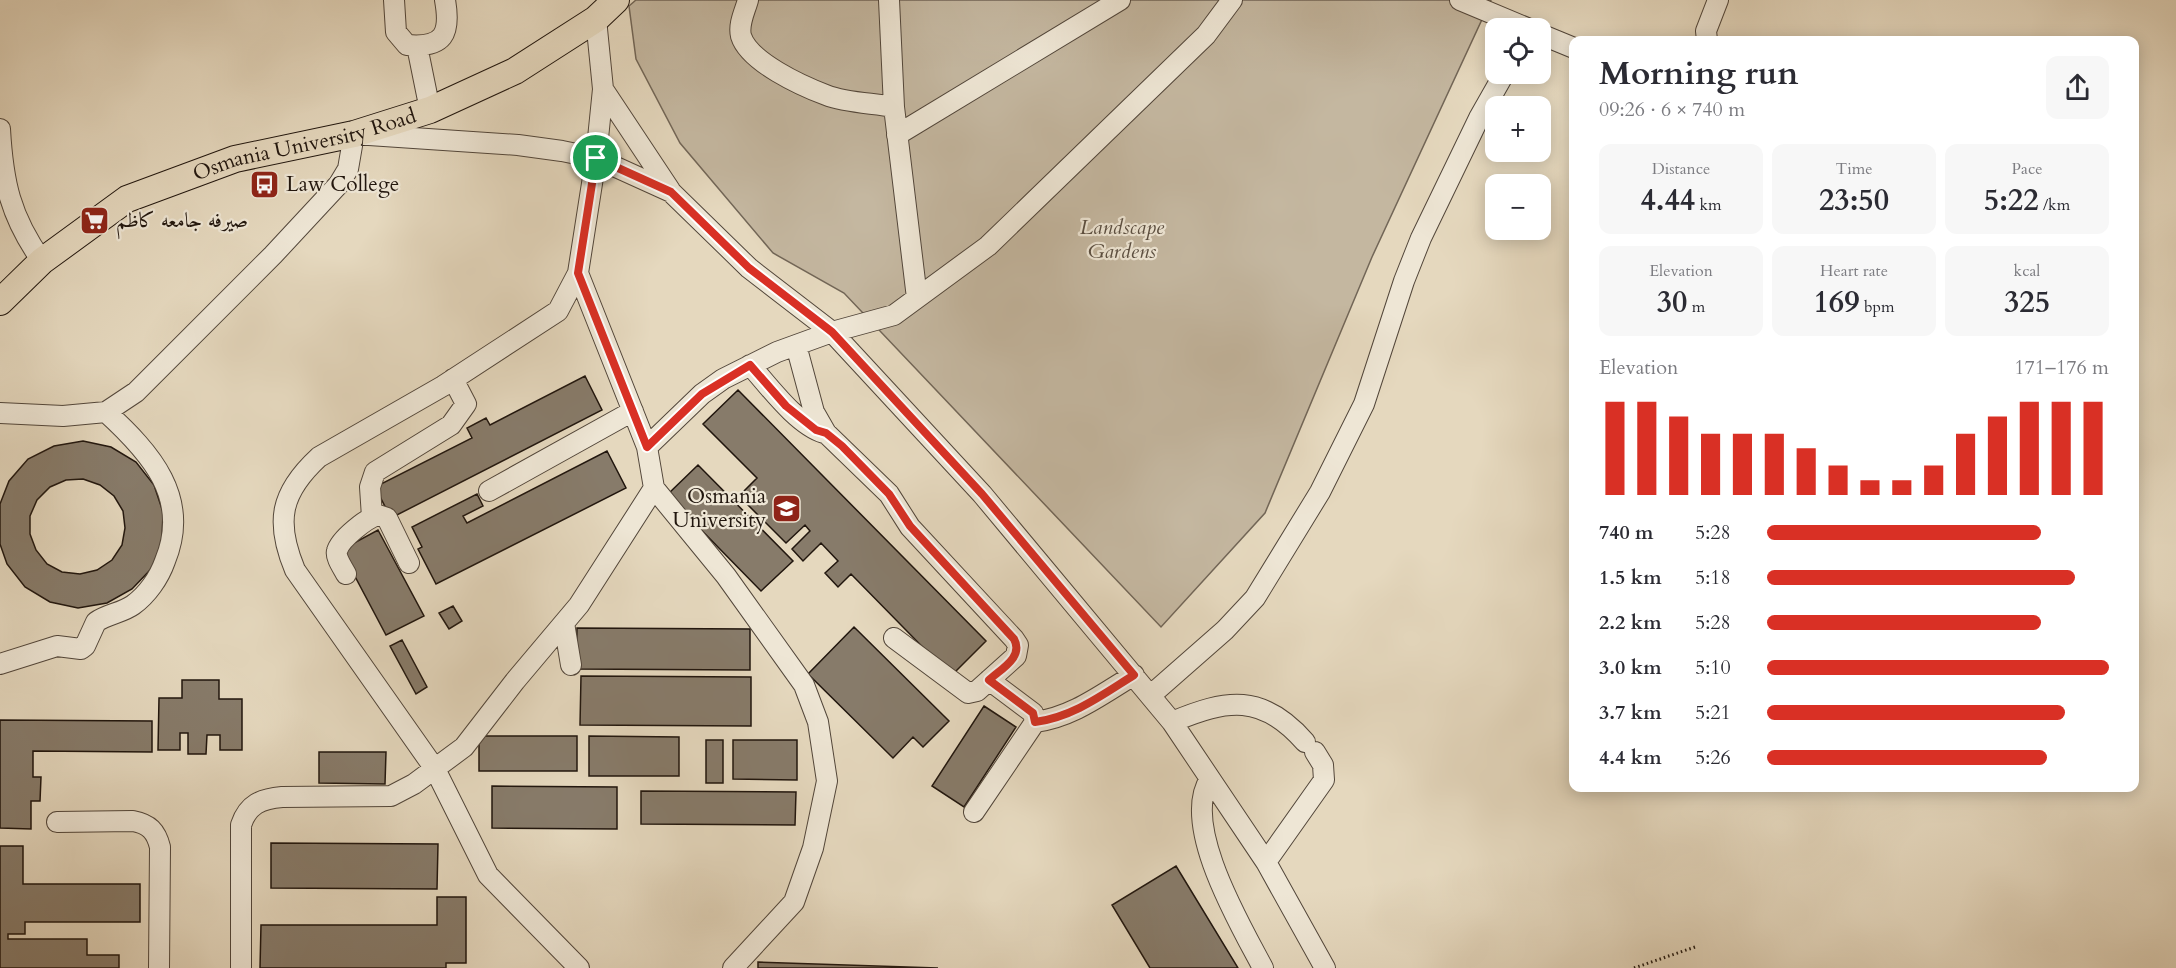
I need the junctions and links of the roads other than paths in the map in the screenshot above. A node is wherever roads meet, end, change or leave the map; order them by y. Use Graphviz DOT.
graph roads {
  1 [pos="394,0"];
  2 [pos="446,0"];
  3 [pos="616,0"];
  4 [pos="748,0"];
  5 [pos="889,0"];
  6 [pos="1120,0"];
  7 [pos="1232,0"];
  8 [pos="1460,0"];
  9 [pos="1718,0"];
  10 [pos="1484,5"];
  11 [pos="1508,18"];
  12 [pos="596,19"];
  13 [pos="1707,36"];
  14 [pos="1551,39"];
  15 [pos="417,46"];
  16 [pos="1569,46"];
  17 [pos="1498,84"];
  18 [pos="603,89"];
  19 [pos="894,107"];
  20 [pos="430,110"];
  21 [pos="0,129"];
  22 [pos="354,134"];
  23 [pos="897,135"];
  24 [pos="596,158"];
  25 [pos="671,192"];
  26 [pos="42,261"];
  27 [pos="578,273"];
  28 [pos="3,292"];
  29 [pos="917,298"];
  30 [pos="832,332"];
  31 [pos="795,345"];
  32 [pos="750,365"];
  33 [pos="453,379"];
  34 [pos="633,411"];
  35 [pos="106,412"];
  36 [pos="0,413"];
  37 [pos="826,433"];
  38 [pos="647,447"];
  39 [pos="654,488"];
  40 [pos="489,491"];
  41 [pos="372,517"];
  42 [pos="410,562"];
  43 [pos="346,574"];
  44 [pos="564,623"];
  45 [pos="894,638"];
  46 [pos="0,664"];
  47 [pos="571,665"];
  48 [pos="1134,675"];
  49 [pos="989,680"];
  50 [pos="1150,695"];
  51 [pos="1035,722"];
  52 [pos="1173,722"];
  53 [pos="435,769"];
  54 [pos="1210,778"];
  55 [pos="974,812"];
  56 [pos="57,822"];
  57 [pos="1266,862"];
  58 [pos="159,968"];
  59 [pos="241,968"];
  60 [pos="579,968"];
  61 [pos="733,968"];
  62 [pos="1263,968"];
  63 [pos="1325,968"];
  1 -- 15 [label="street"];
  2 -- 15 [label="street"];
  3 -- 12 [label="main road, Osmania University Road"];
  4 -- 19 [label="street"];
  5 -- 19 [label="street"];
  6 -- 23 [label="street"];
  7 -- 29 [label="street"];
  8 -- 10 [label="street"];
  9 -- 13 [label="street"];
  10 -- 11 [label="street"];
  12 -- 18 [label="street"];
  12 -- 20 [label="main road, Osmania University Road"];
  14 -- 16 [label="street"];
  15 -- 20 [label="street"];
  17 -- 50 [label="street"];
  18 -- 24 [label="street"];
  18 -- 25 [label="street"];
  19 -- 23 [label="street"];
  20 -- 22 [label="main road, Osmania University Road"];
  21 -- 26 [label="street"];
  22 -- 24 [label="street"];
  22 -- 26 [label="main road, Osmania University Road"];
  22 -- 35 [label="street"];
  23 -- 29 [label="street"];
  24 -- 25 [label="street"];
  24 -- 27 [label="street"];
  25 -- 30 [label="street"];
  26 -- 28 [label="main road, Osmania University Road"];
  27 -- 33 [label="street"];
  27 -- 34 [label="street"];
  29 -- 30 [label="street"];
  30 -- 31 [label="street"];
  30 -- 48 [label="street"];
  31 -- 32 [label="street"];
  31 -- 37 [label="street"];
  32 -- 37 [label="street"];
  32 -- 38 [label="street"];
  33 -- 41 [label="street"];
  33 -- 53 [label="street"];
  34 -- 38 [label="street"];
  34 -- 40 [label="street"];
  35 -- 36 [label="street"];
  35 -- 46 [label="street"];
  37 -- 49 [label="street"];
  38 -- 39 [label="street"];
  39 -- 44 [label="street"];
  39 -- 61 [label="street"];
  41 -- 42 [label="street"];
  41 -- 43 [label="street"];
  44 -- 47 [label="street"];
  44 -- 53 [label="street"];
  45 -- 49 [label="street"];
  48 -- 50 [label="street"];
  48 -- 51 [label="street"];
  49 -- 51 [label="street"];
  50 -- 52 [label="street"];
  51 -- 55 [label="street"];
  52 -- 54 [label="street"];
  52 -- 57 [label="street"];
  53 -- 59 [label="street"];
  53 -- 60 [label="street"];
  54 -- 57 [label="street"];
  54 -- 62 [label="street"];
  56 -- 58 [label="street"];
  57 -- 63 [label="street"];
}
